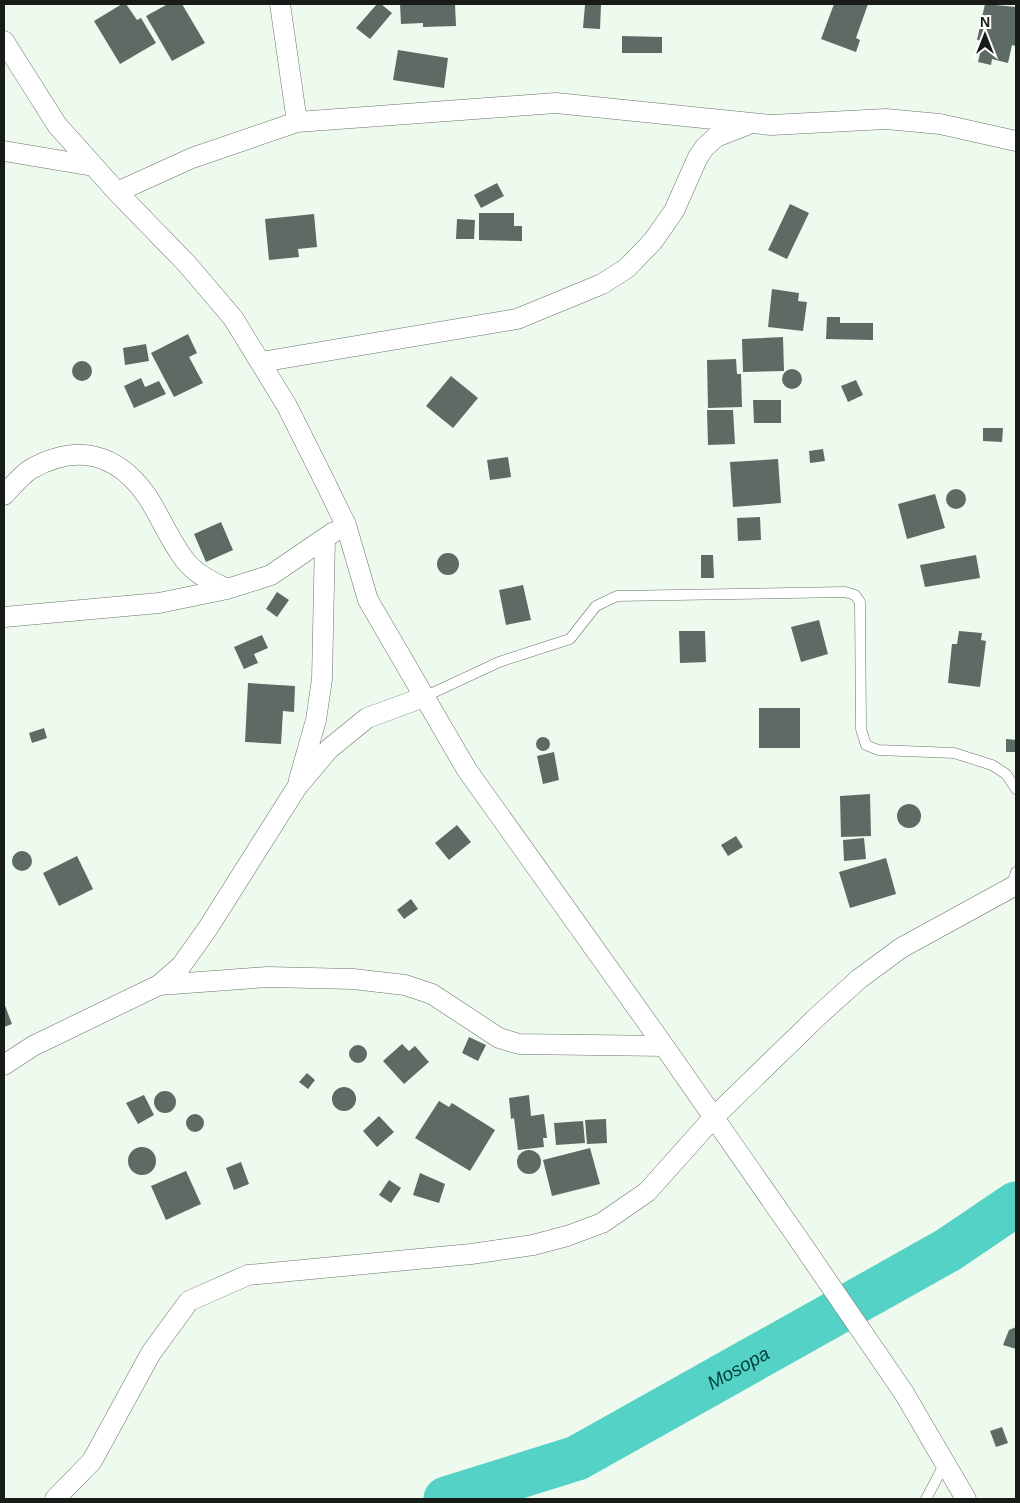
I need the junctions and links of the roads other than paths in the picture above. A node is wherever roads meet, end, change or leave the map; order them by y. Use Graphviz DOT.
graph roads {
  1 [pos="280,4"];
  2 [pos="4,41"];
  3 [pos="297,122"];
  4 [pos="752,123"];
  5 [pos="1016,141"];
  6 [pos="4,151"];
  7 [pos="94,166"];
  8 [pos="117,192"];
  9 [pos="261,362"];
  10 [pos="4,496"];
  11 [pos="346,525"];
  12 [pos="325,538"];
  13 [pos="227,588"];
  14 [pos="4,617"];
  15 [pos="424,697"];
  16 [pos="297,787"];
  17 [pos="1016,789"];
  18 [pos="1015,881"];
  19 [pos="159,985"];
  20 [pos="664,1046"];
  21 [pos="4,1065"];
  22 [pos="714,1117"];
  23 [pos="945,1462"];
  24 [pos="55,1499"];
  25 [pos="926,1499"];
  26 [pos="966,1499"];
  1 -- 3 [label="street"];
  2 -- 7 [label="street"];
  3 -- 4 [label="street"];
  3 -- 8 [label="street"];
  4 -- 5 [label="street"];
  4 -- 9 [label="street"];
  6 -- 7 [label="street"];
  7 -- 8 [label="street"];
  8 -- 9 [label="street"];
  9 -- 11 [label="street"];
  10 -- 13 [label="street"];
  11 -- 12 [label="street"];
  11 -- 15 [label="street"];
  12 -- 13 [label="street"];
  12 -- 16 [label="street"];
  13 -- 14 [label="street"];
  15 -- 16 [label="street"];
  15 -- 17 [label="lane"];
  15 -- 20 [label="street"];
  16 -- 19 [label="street"];
  18 -- 22 [label="street"];
  19 -- 20 [label="street"];
  19 -- 21 [label="street"];
  20 -- 22 [label="street"];
  22 -- 23 [label="street"];
  22 -- 24 [label="street"];
  23 -- 25 [label="lane"];
  23 -- 26 [label="street"];
}
